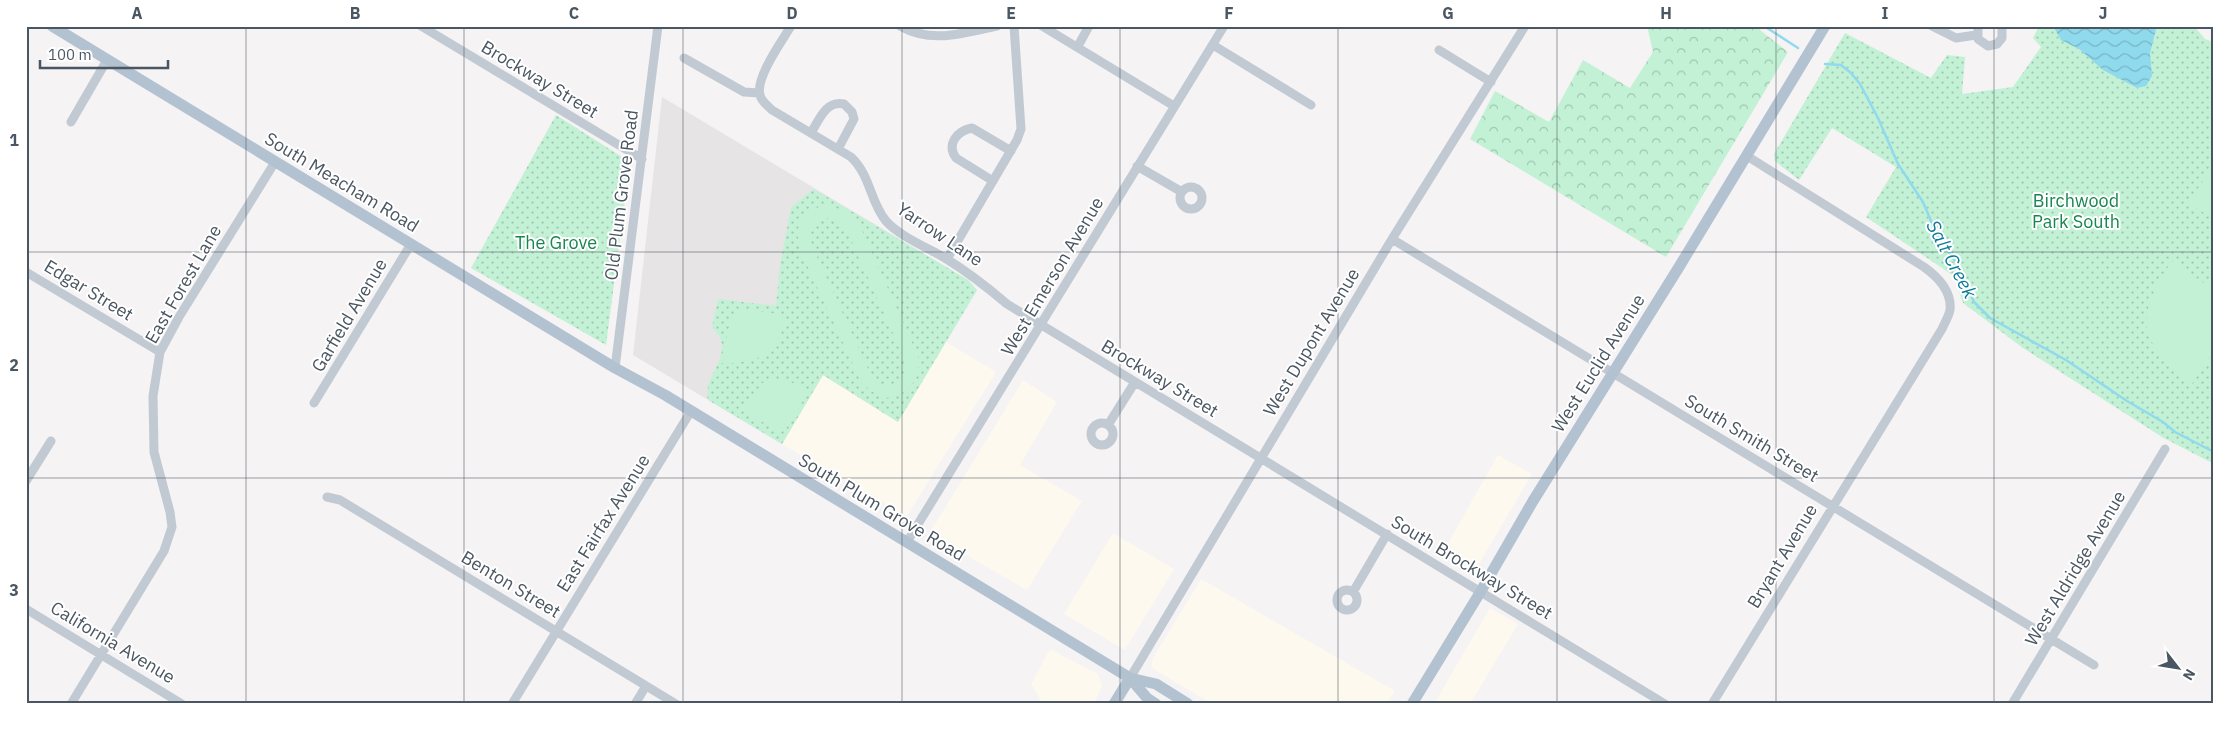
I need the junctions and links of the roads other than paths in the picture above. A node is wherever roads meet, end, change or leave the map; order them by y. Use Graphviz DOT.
graph roads {
  1 [pos="52,26"];
  2 [pos="421,26"];
  3 [pos="658,26"];
  4 [pos="791,26"];
  5 [pos="900,26"];
  6 [pos="997,26"];
  7 [pos="1014,26"];
  8 [pos="1042,26"];
  9 [pos="1089,26"];
  10 [pos="1224,26"];
  11 [pos="1525,26"];
  12 [pos="1825,26"];
  13 [pos="1932,26"];
  14 [pos="2002,26"];
  15 [pos="1977,31"];
  16 [pos="1212,45"];
  17 [pos="1078,46"];
  18 [pos="1439,50"];
  19 [pos="684,58"];
  20 [pos="107,60"];
  21 [pos="1491,82"];
  22 [pos="759,93"];
  23 [pos="1311,105"];
  24 [pos="1174,106"];
  25 [pos="70,122"];
  26 [pos="811,133"];
  27 [pos="838,149"];
  28 [pos="1011,151"];
  29 [pos="1747,156"];
  30 [pos="642,159"];
  31 [pos="275,162"];
  32 [pos="1137,166"];
  33 [pos="993,181"];
  34 [pos="1182,192"];
  35 [pos="1392,240"];
  36 [pos="411,244"];
  37 [pos="946,259"];
  38 [pos="26,272"];
  39 [pos="1041,325"];
  40 [pos="160,352"];
  41 [pos="615,368"];
  42 [pos="1613,372"];
  43 [pos="1135,382"];
  44 [pos="314,403"];
  45 [pos="691,410"];
  46 [pos="1108,425"];
  47 [pos="51,441"];
  48 [pos="2165,449"];
  49 [pos="1261,458"];
  50 [pos="26,481"];
  51 [pos="327,497"];
  52 [pos="1832,505"];
  53 [pos="1387,534"];
  54 [pos="907,542"];
  55 [pos="1481,591"];
  56 [pos="1352,592"];
  57 [pos="26,609"];
  58 [pos="556,630"];
  59 [pos="2052,639"];
  60 [pos="101,654"];
  61 [pos="2094,665"];
  62 [pos="1130,678"];
  63 [pos="646,686"];
  64 [pos="71,704"];
  65 [pos="182,704"];
  66 [pos="512,704"];
  67 [pos="635,704"];
  68 [pos="676,704"];
  69 [pos="1114,704"];
  70 [pos="1156,704"];
  71 [pos="1188,704"];
  72 [pos="1412,704"];
  73 [pos="1665,704"];
  74 [pos="1712,704"];
  75 [pos="2012,704"];
  1 -- 20 [label="main road, South Meacham Road"];
  2 -- 30 [label="street, Brockway Street"];
  3 -- 30 [label="street, Old Plum Grove Road"];
  4 -- 22 [label="street"];
  5 -- 6 [label="street"];
  7 -- 28 [label="street"];
  8 -- 17 [label="street"];
  9 -- 17 [label="street"];
  10 -- 16 [label="street, West Emerson Avenue"];
  11 -- 21 [label="street, West Dupont Avenue"];
  12 -- 29 [label="main road, West Euclid Avenue"];
  13 -- 15 [label="street"];
  14 -- 15 [label="street"];
  16 -- 23 [label="street"];
  16 -- 24 [label="street, West Emerson Avenue"];
  17 -- 24 [label="street"];
  18 -- 21 [label="street"];
  19 -- 22 [label="street"];
  20 -- 25 [label="street"];
  20 -- 31 [label="main road, South Meacham Road"];
  21 -- 35 [label="street, West Dupont Avenue"];
  22 -- 26 [label="street, Yarrow Lane"];
  24 -- 32 [label="street, West Emerson Avenue"];
  26 -- 27 [label="street, Yarrow Lane"];
  26 -- 27 [label="street"];
  27 -- 37 [label="street, Yarrow Lane"];
  28 -- 33 [label="street"];
  28 -- 33 [label="street"];
  29 -- 42 [label="main road, West Euclid Avenue"];
  29 -- 52 [label="street, Bryant Avenue"];
  30 -- 41 [label="street, Old Plum Grove Road"];
  31 -- 36 [label="main road, South Meacham Road"];
  31 -- 40 [label="street, East Forest Lane"];
  32 -- 34 [label="street"];
  32 -- 39 [label="street, West Emerson Avenue"];
  33 -- 37 [label="street"];
  35 -- 42 [label="street, South Smith Street"];
  35 -- 49 [label="street, West Dupont Avenue"];
  36 -- 41 [label="main road, South Meacham Road"];
  36 -- 44 [label="street, Garfield Avenue"];
  37 -- 39 [label="street, Yarrow Lane"];
  38 -- 40 [label="street, Edgar Street"];
  39 -- 43 [label="street, Brockway Street"];
  39 -- 54 [label="street, West Emerson Avenue"];
  40 -- 60 [label="street, East Forest Lane"];
  41 -- 45 [label="main road, South Plum Grove Road"];
  42 -- 52 [label="street, South Smith Street"];
  42 -- 55 [label="main road, West Euclid Avenue"];
  43 -- 46 [label="street"];
  43 -- 49 [label="street, Brockway Street"];
  45 -- 54 [label="main road, South Plum Grove Road"];
  45 -- 58 [label="street, East Fairfax Avenue"];
  47 -- 50 [label="street"];
  48 -- 59 [label="street, West Aldridge Avenue"];
  49 -- 53 [label="street, South Brockway Street"];
  49 -- 62 [label="street, West Dupont Avenue"];
  51 -- 58 [label="street, Benton Street"];
  52 -- 59 [label="street, South Smith Street"];
  52 -- 74 [label="street, Bryant Avenue"];
  53 -- 55 [label="street, South Brockway Street"];
  53 -- 56 [label="street"];
  54 -- 62 [label="main road, South Plum Grove Road"];
  55 -- 72 [label="main road, West Euclid Avenue"];
  55 -- 73 [label="street, South Brockway Street"];
  57 -- 60 [label="street, California Avenue"];
  58 -- 63 [label="street, Benton Street"];
  58 -- 66 [label="street, East Fairfax Avenue"];
  59 -- 61 [label="street, South Smith Street"];
  59 -- 75 [label="street, West Aldridge Avenue"];
  60 -- 64 [label="street, East Forest Lane"];
  60 -- 65 [label="street, California Avenue"];
  62 -- 69 [label="main road"];
  62 -- 70 [label="main road, South Plum Grove Road"];
  62 -- 71 [label="main road, South Plum Grove Road"];
  63 -- 67 [label="street"];
  63 -- 68 [label="street, Benton Street"];
}
